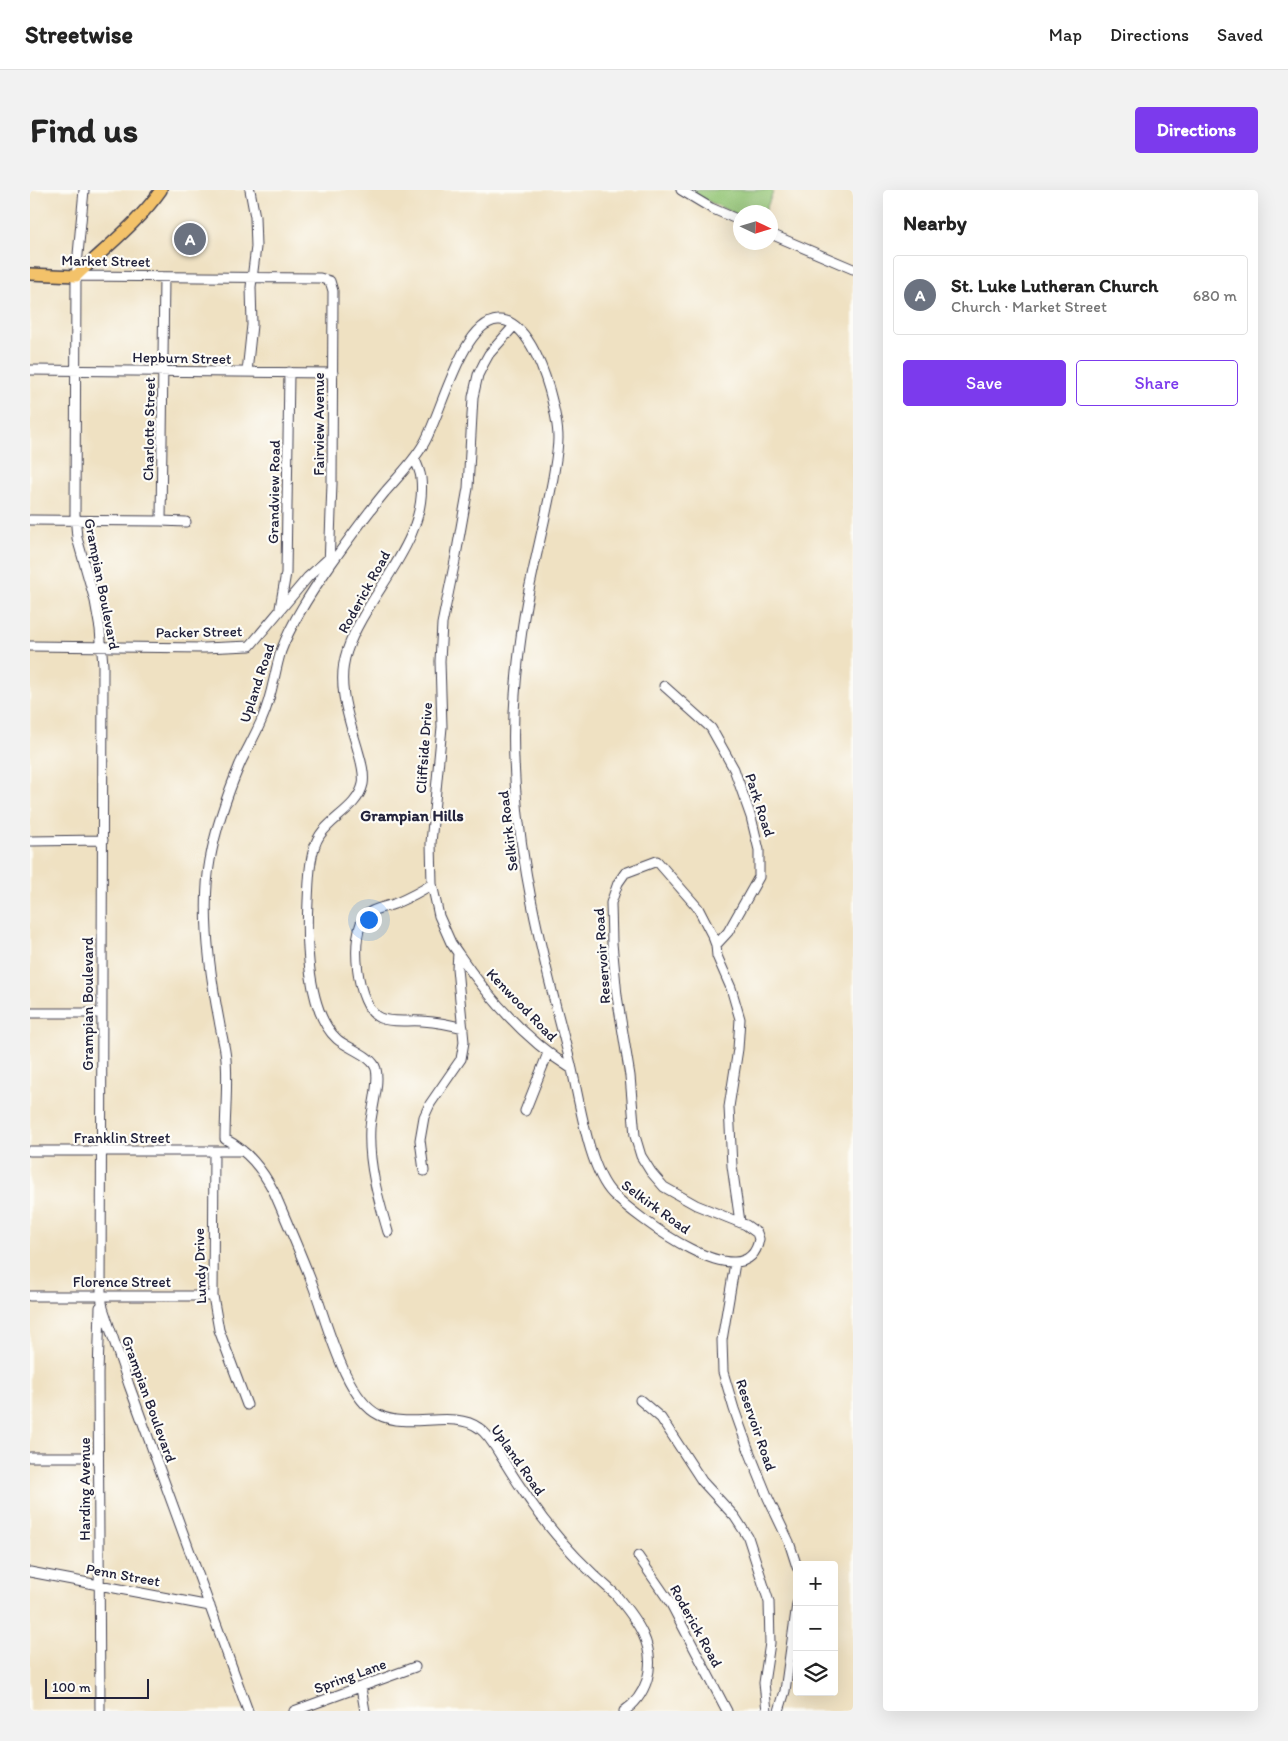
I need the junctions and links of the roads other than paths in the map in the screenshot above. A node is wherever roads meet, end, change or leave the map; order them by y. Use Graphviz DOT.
graph roads {
  1 [pos="84,190"];
  2 [pos="161,190"];
  3 [pos="250,190"];
  4 [pos="681,190"];
  5 [pos="733,218"];
  6 [pos="778,237"];
  7 [pos="853,269"];
  8 [pos="30,274"];
  9 [pos="76,276"];
  10 [pos="164,277"];
  11 [pos="252,278"];
  12 [pos="330,281"];
  13 [pos="514,326"];
  14 [pos="30,370"];
  15 [pos="76,371"];
  16 [pos="163,371"];
  17 [pos="247,372"];
  18 [pos="289,372"];
  19 [pos="333,373"];
  20 [pos="414,458"];
  21 [pos="30,520"];
  22 [pos="75,520"];
  23 [pos="162,520"];
  24 [pos="186,522"];
  25 [pos="330,558"];
  26 [pos="329,567"];
  27 [pos="279,611"];
  28 [pos="30,646"];
  29 [pos="102,646"];
  30 [pos="664,686"];
  31 [pos="103,840"];
  32 [pos="30,841"];
  33 [pos="432,884"];
  34 [pos="716,945"];
  35 [pos="458,953"];
  36 [pos="30,1013"];
  37 [pos="102,1013"];
  38 [pos="463,1028"];
  39 [pos="548,1053"];
  40 [pos="572,1069"];
  41 [pos="525,1111"];
  42 [pos="30,1151"];
  43 [pos="214,1151"];
  44 [pos="244,1151"];
  45 [pos="101,1152"];
  46 [pos="424,1171"];
  47 [pos="740,1222"];
  48 [pos="388,1232"];
  49 [pos="735,1263"];
  50 [pos="30,1296"];
  51 [pos="100,1296"];
  52 [pos="213,1296"];
  53 [pos="640,1400"];
  54 [pos="247,1405"];
  55 [pos="30,1457"];
  56 [pos="98,1457"];
  57 [pos="638,1556"];
  58 [pos="795,1561"];
  59 [pos="30,1572"];
  60 [pos="99,1585"];
  61 [pos="210,1606"];
  62 [pos="797,1606"];
  63 [pos="415,1667"];
  64 [pos="361,1688"];
  65 [pos="100,1711"];
  66 [pos="248,1711"];
  67 [pos="294,1711"];
  68 [pos="365,1711"];
  69 [pos="624,1711"];
  70 [pos="727,1711"];
  71 [pos="767,1711"];
  72 [pos="779,1711"];
  1 -- 9 [label="street, Grampian Boulevard"];
  2 -- 9 [label="main road"];
  3 -- 11 [label="street"];
  4 -- 5 [label="street"];
  6 -- 7 [label="street"];
  8 -- 9 [label="main road, Market Street"];
  9 -- 10 [label="street, Market Street"];
  9 -- 15 [label="street, Grampian Boulevard"];
  10 -- 11 [label="street, Market Street"];
  10 -- 16 [label="street, Charlotte Street"];
  11 -- 12 [label="street, Market Street"];
  11 -- 17 [label="street"];
  12 -- 19 [label="street, Fairview Avenue"];
  13 -- 20 [label="street, Upland Road"];
  13 -- 33 [label="street, Cliffside Drive"];
  13 -- 40 [label="street, Selkirk Road"];
  14 -- 15 [label="street, Hepburn Street"];
  15 -- 16 [label="street, Hepburn Street"];
  15 -- 22 [label="street, Grampian Boulevard"];
  16 -- 17 [label="street, Hepburn Street"];
  16 -- 23 [label="street, Charlotte Street"];
  17 -- 18 [label="street, Hepburn Street"];
  18 -- 19 [label="street, Hepburn Street"];
  18 -- 27 [label="street, Grandview Road"];
  19 -- 25 [label="street, Fairview Avenue"];
  20 -- 26 [label="street, Upland Road"];
  20 -- 48 [label="street, Roderick Road"];
  21 -- 22 [label="street"];
  22 -- 23 [label="street"];
  22 -- 29 [label="street, Grampian Boulevard"];
  23 -- 24 [label="street"];
  25 -- 26 [label="street, Fairview Avenue"];
  25 -- 27 [label="street, Packer Street"];
  26 -- 44 [label="street, Upland Road"];
  27 -- 29 [label="street, Packer Street"];
  28 -- 29 [label="street, Packer Street"];
  29 -- 31 [label="street, Grampian Boulevard"];
  30 -- 34 [label="street, Park Road"];
  31 -- 32 [label="street"];
  31 -- 37 [label="street, Grampian Boulevard"];
  33 -- 35 [label="street, Cliffside Drive"];
  33 -- 38 [label="street"];
  34 -- 47 [label="street, Reservoir Road"];
  34 -- 47 [label="street, Reservoir Road"];
  35 -- 38 [label="street"];
  35 -- 39 [label="street, Kenwood Road"];
  36 -- 37 [label="street"];
  37 -- 45 [label="street, Grampian Boulevard"];
  38 -- 46 [label="street"];
  39 -- 40 [label="street, Kenwood Road"];
  39 -- 41 [label="street"];
  40 -- 49 [label="street, Selkirk Road"];
  42 -- 45 [label="street, Franklin Street"];
  43 -- 44 [label="street"];
  43 -- 45 [label="street, Franklin Street"];
  43 -- 52 [label="street, Lundy Drive"];
  44 -- 69 [label="street, Upland Road"];
  45 -- 51 [label="street, Grampian Boulevard"];
  47 -- 49 [label="street, Reservoir Road"];
  49 -- 58 [label="street, Reservoir Road"];
  50 -- 51 [label="street, Florence Street"];
  51 -- 52 [label="street, Florence Street"];
  51 -- 56 [label="street, Harding Avenue"];
  51 -- 61 [label="street, Grampian Boulevard"];
  52 -- 54 [label="street, Lundy Drive"];
  53 -- 71 [label="street"];
  55 -- 56 [label="street"];
  56 -- 60 [label="street, Harding Avenue"];
  57 -- 70 [label="street, Roderick Road"];
  59 -- 60 [label="street, Penn Street"];
  60 -- 61 [label="street, Penn Street"];
  60 -- 65 [label="street, Harding Avenue"];
  61 -- 66 [label="street, Grampian Boulevard"];
  62 -- 72 [label="street"];
  63 -- 64 [label="street, Spring Lane"];
  64 -- 67 [label="street, Spring Lane"];
  64 -- 68 [label="street"];
}
